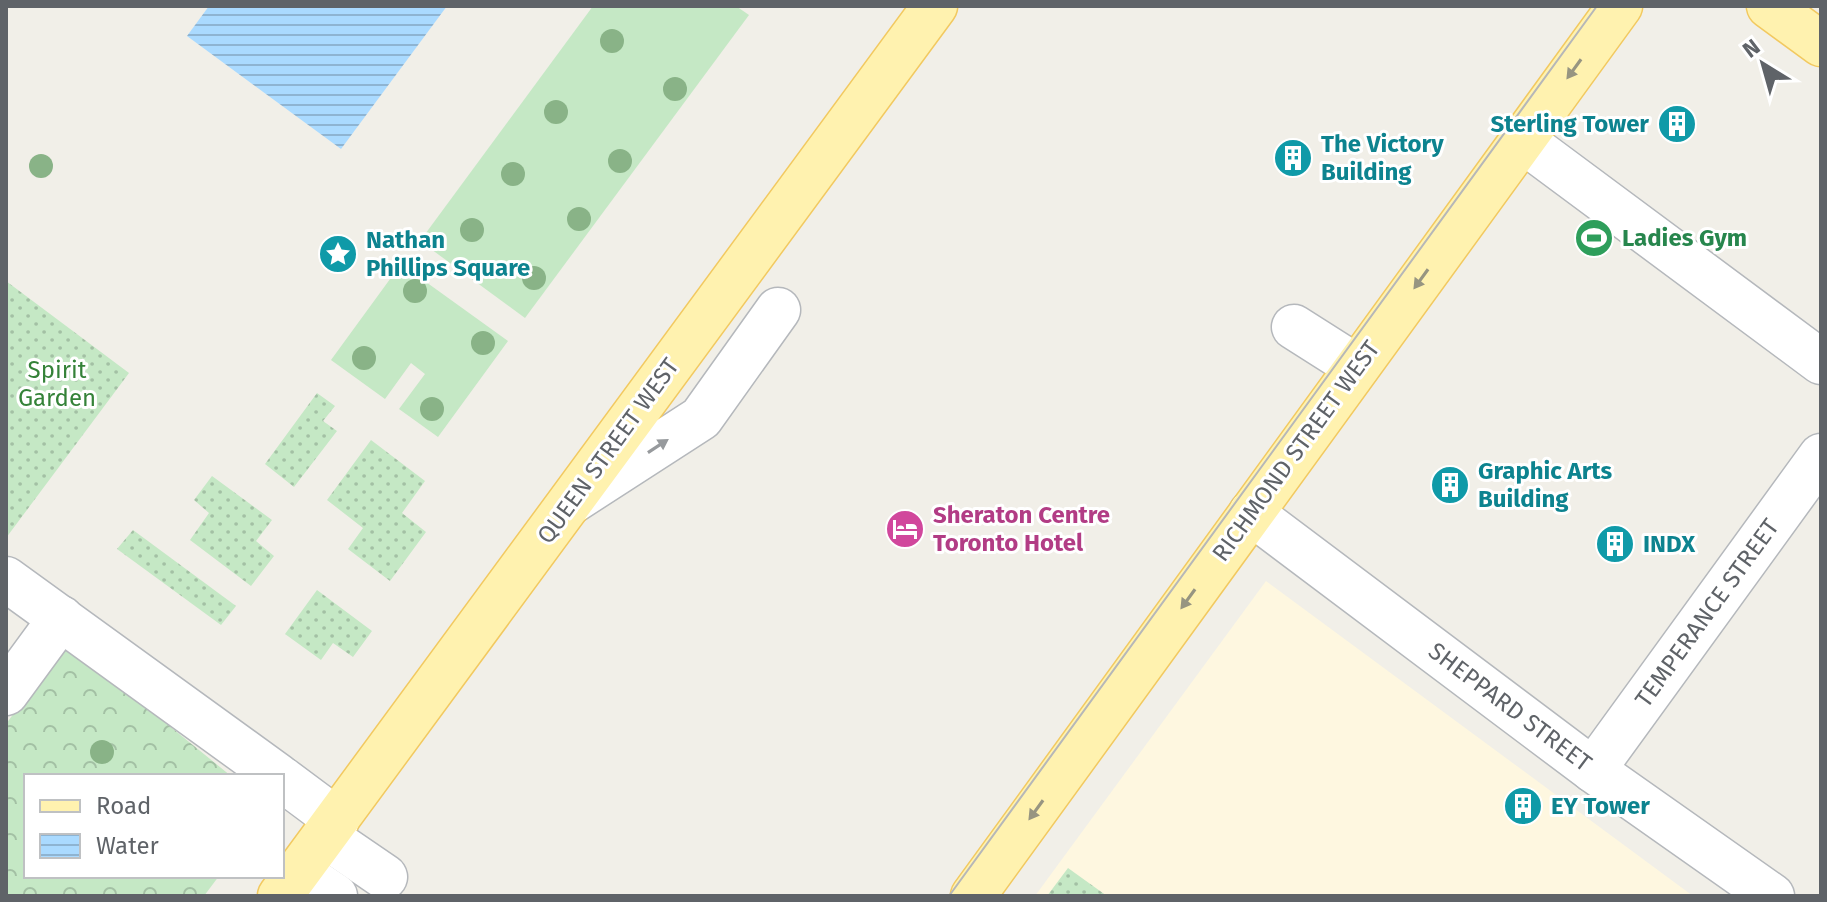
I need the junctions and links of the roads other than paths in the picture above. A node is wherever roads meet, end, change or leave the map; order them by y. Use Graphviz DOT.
graph roads {
  1 [pos="935,6"];
  2 [pos="1620,6"];
  3 [pos="1769,6"];
  4 [pos="1821,44"];
  5 [pos="1522,140"];
  6 [pos="778,310"];
  7 [pos="1294,327"];
  8 [pos="1821,362"];
  9 [pos="1357,367"];
  10 [pos="1821,456"];
  11 [pos="569,504"];
  12 [pos="1251,513"];
  13 [pos="6,579"];
  14 [pos="61,618"];
  15 [pos="6,693"];
  16 [pos="1593,770"];
  17 [pos="275,774"];
  18 [pos="284,782"];
  19 [pos="331,828"];
  20 [pos="385,877"];
  21 [pos="289,884"];
  22 [pos="335,896"];
  23 [pos="973,896"];
  24 [pos="1772,896"];
  1 -- 11 [label="main road, QUEEN STREET WEST"];
  2 -- 5 [label="main road, RICHMOND STREET WEST, one-way"];
  3 -- 4 [label="main road"];
  5 -- 8 [label="street"];
  5 -- 9 [label="main road, RICHMOND STREET WEST, one-way"];
  11 -- 6 [label="street, one-way"];
  7 -- 9 [label="street"];
  9 -- 12 [label="main road, RICHMOND STREET WEST"];
  10 -- 16 [label="street, TEMPERANCE STREET"];
  11 -- 19 [label="main road, QUEEN STREET WEST"];
  12 -- 16 [label="street, SHEPPARD STREET"];
  12 -- 23 [label="main road, RICHMOND STREET WEST, one-way"];
  13 -- 14 [label="street"];
  14 -- 15 [label="street"];
  14 -- 17 [label="street"];
  16 -- 24 [label="street, SHEPPARD STREET"];
  18 -- 19 [label="street"];
  19 -- 20 [label="street"];
  19 -- 21 [label="main road, QUEEN STREET WEST"];
  21 -- 22 [label="street"];
}
